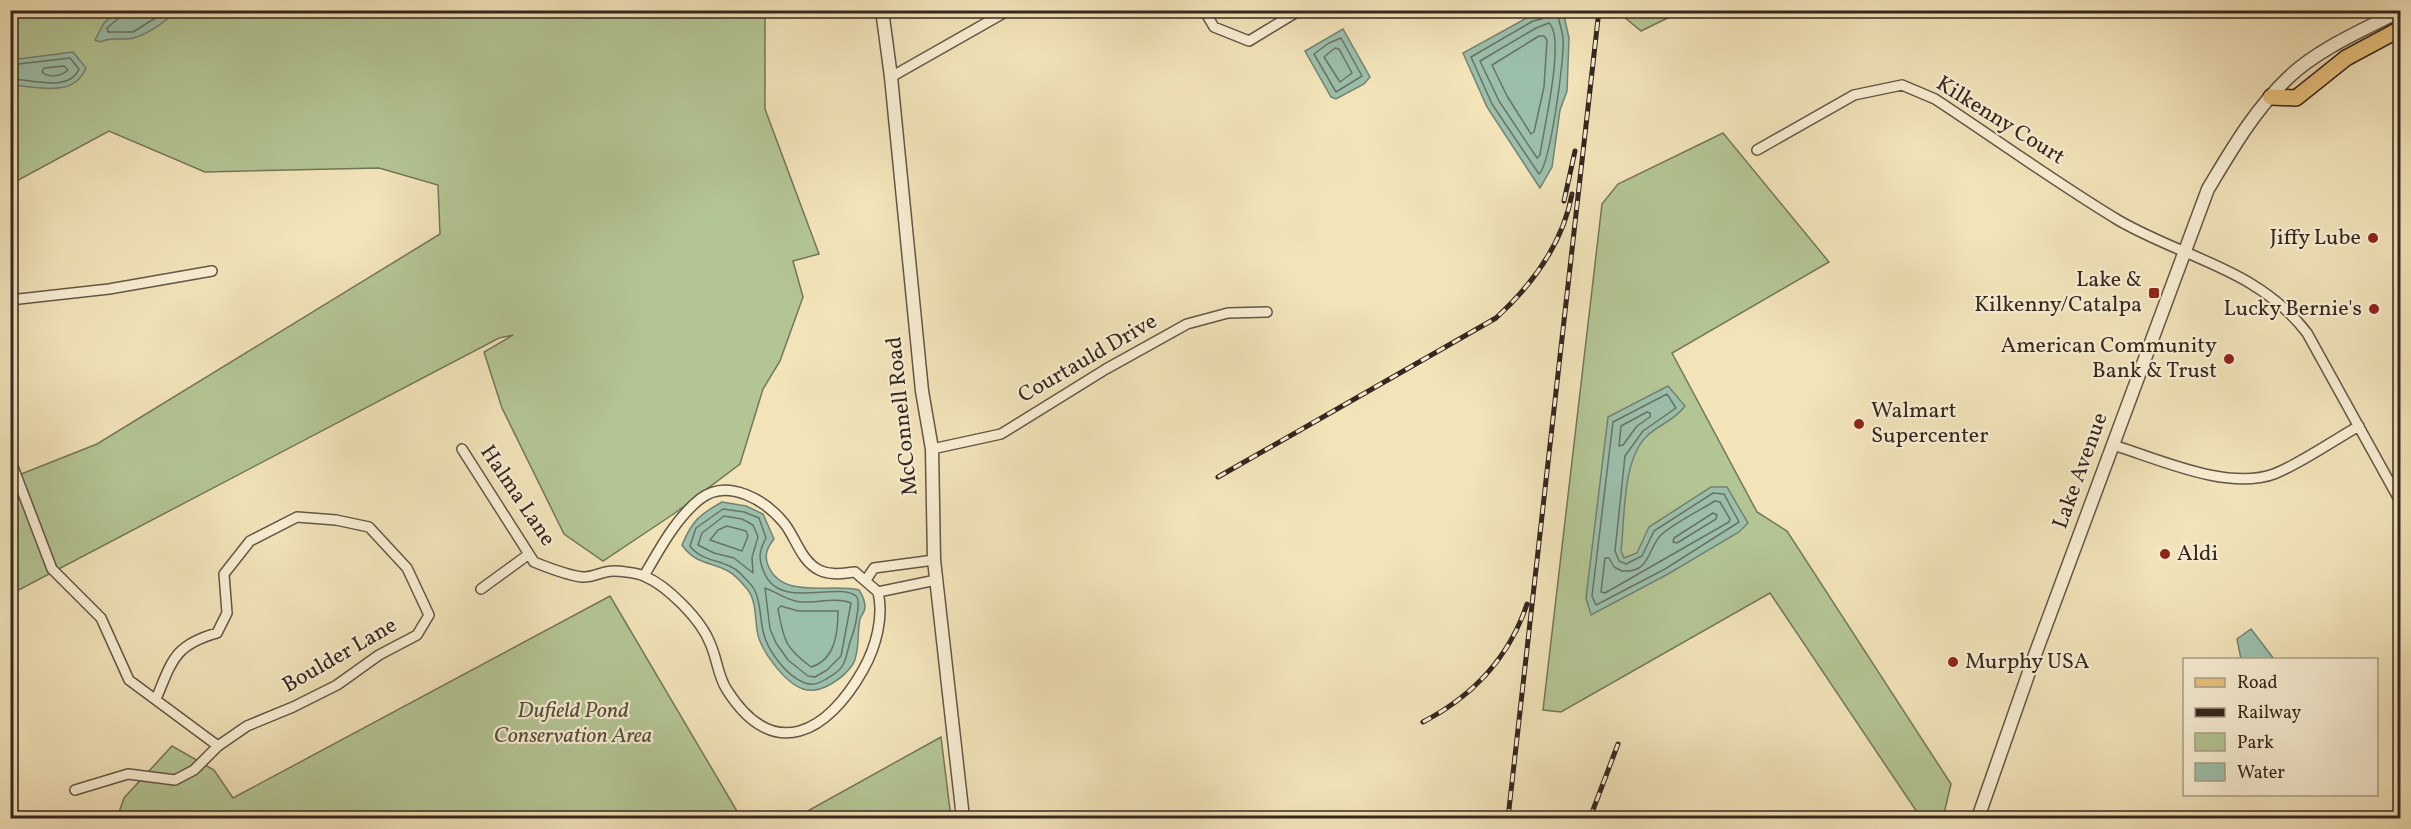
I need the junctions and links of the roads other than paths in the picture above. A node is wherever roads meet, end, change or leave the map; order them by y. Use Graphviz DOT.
graph roads {
  1 [pos="882,10"];
  2 [pos="1009,10"];
  3 [pos="1204,10"];
  4 [pos="1300,10"];
  5 [pos="2400,11"];
  6 [pos="2400,29"];
  7 [pos="891,77"];
  8 [pos="2271,97"];
  9 [pos="1756,150"];
  10 [pos="2184,253"];
  11 [pos="212,271"];
  12 [pos="10,300"];
  13 [pos="1267,312"];
  14 [pos="10,355"];
  15 [pos="10,421"];
  16 [pos="2359,426"];
  17 [pos="2113,445"];
  18 [pos="462,449"];
  19 [pos="932,449"];
  20 [pos="10,459"];
  21 [pos="2400,501"];
  22 [pos="529,554"];
  23 [pos="934,560"];
  24 [pos="644,576"];
  25 [pos="866,580"];
  26 [pos="936,580"];
  27 [pos="481,589"];
  28 [pos="878,592"];
  29 [pos="156,699"];
  30 [pos="218,746"];
  31 [pos="75,790"];
  32 [pos="963,819"];
  33 [pos="1978,819"];
  1 -- 7 [label="street, McConnell Road"];
  2 -- 7 [label="street"];
  3 -- 4 [label="street"];
  5 -- 8 [label="street, Lake Avenue"];
  6 -- 8 [label="main road"];
  7 -- 19 [label="street, McConnell Road"];
  8 -- 10 [label="street, Lake Avenue"];
  9 -- 10 [label="street, Kilkenny Court"];
  10 -- 16 [label="street, Kilkenny Court"];
  10 -- 17 [label="street, Lake Avenue"];
  11 -- 12 [label="street"];
  13 -- 19 [label="street, Courtauld Drive"];
  14 -- 15 [label="street"];
  16 -- 17 [label="street"];
  16 -- 21 [label="street, Kilkenny Court"];
  17 -- 33 [label="street, Lake Avenue"];
  18 -- 22 [label="street, Halma Lane"];
  19 -- 23 [label="street, McConnell Road"];
  20 -- 29 [label="street"];
  22 -- 24 [label="street, Halma Lane"];
  22 -- 27 [label="street"];
  23 -- 25 [label="street"];
  23 -- 26 [label="street, McConnell Road"];
  24 -- 25 [label="street"];
  24 -- 28 [label="street"];
  25 -- 28 [label="street"];
  26 -- 28 [label="street"];
  26 -- 32 [label="street, McConnell Road"];
  29 -- 30 [label="street"];
  29 -- 30 [label="street, Boulder Lane"];
  30 -- 31 [label="street"];
}
